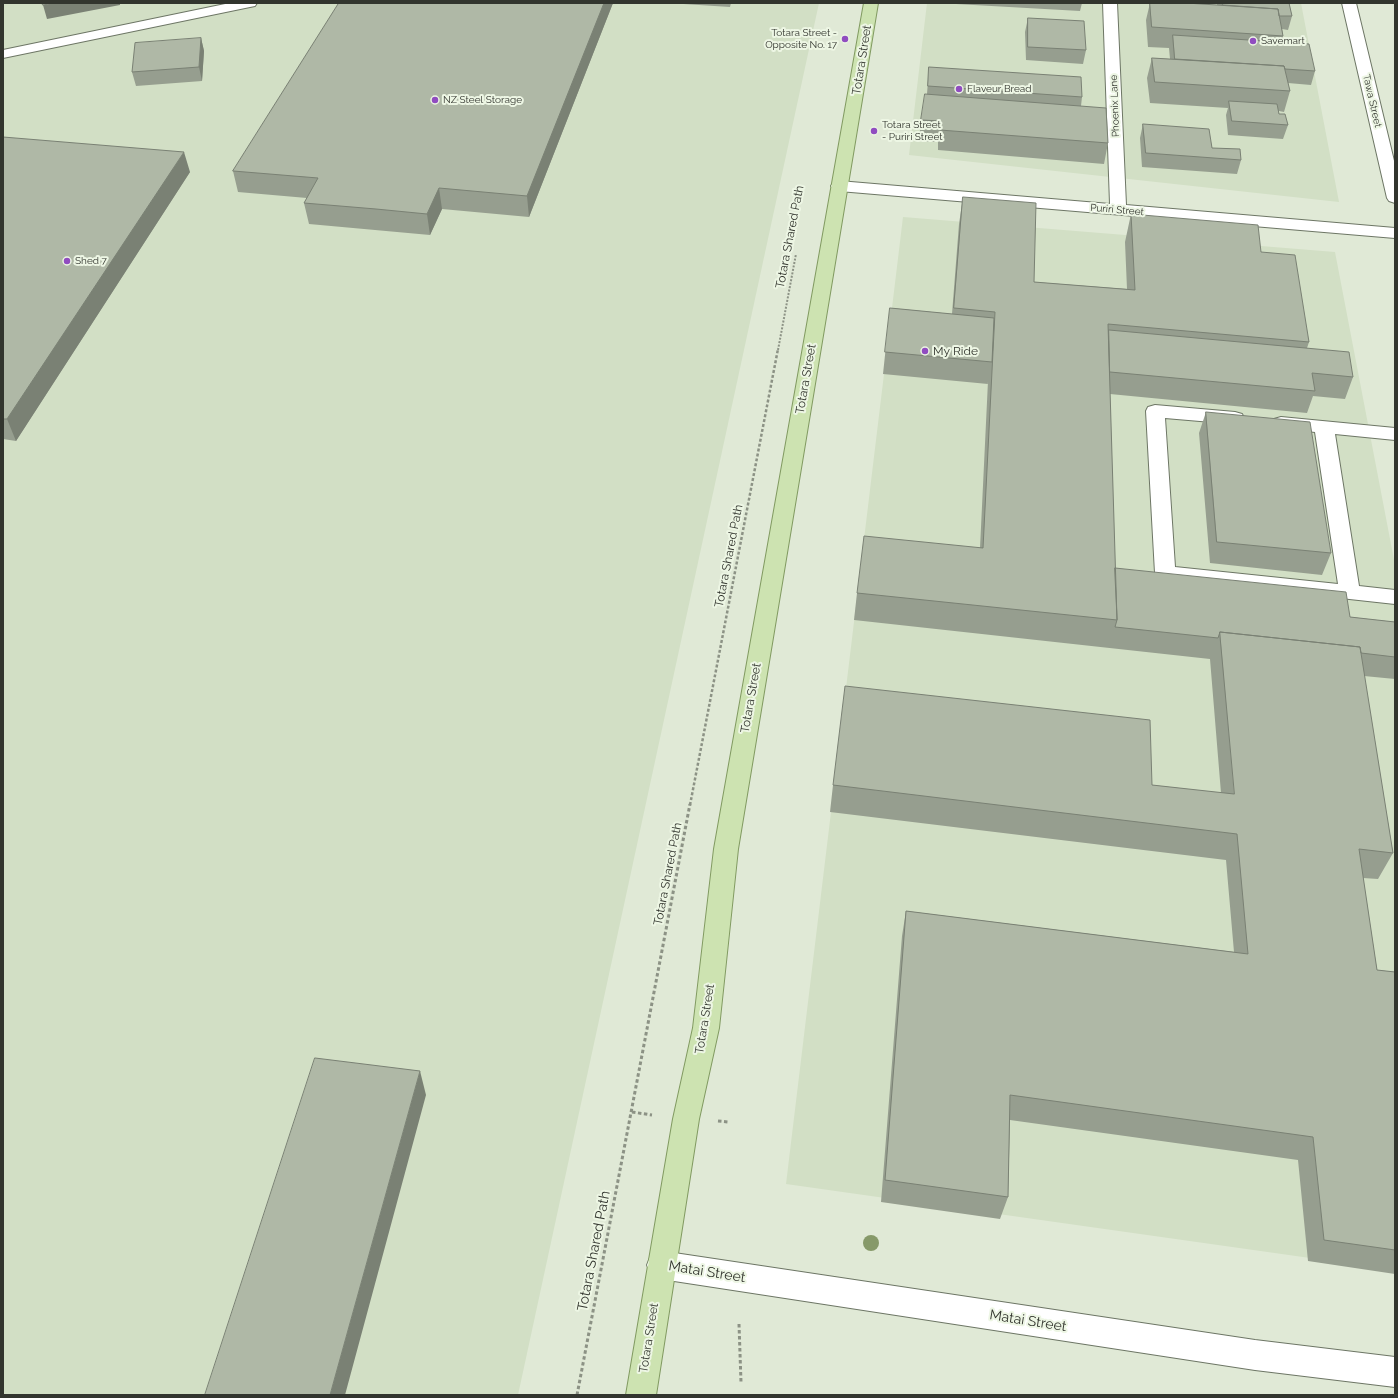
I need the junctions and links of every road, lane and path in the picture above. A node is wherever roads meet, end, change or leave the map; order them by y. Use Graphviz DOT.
graph roads {
  1 [pos="250,3"];
  2 [pos="871,3"];
  3 [pos="1110,3"];
  4 [pos="1349,3"];
  5 [pos="3,54"];
  6 [pos="839,186"];
  7 [pos="1395,198"];
  8 [pos="1118,210"];
  9 [pos="1395,233"];
  10 [pos="797,251"];
  11 [pos="1324,427"];
  12 [pos="1395,434"];
  13 [pos="1350,592"];
  14 [pos="1395,596"];
  15 [pos="632,1112"];
  16 [pos="642,1113"];
  17 [pos="661,1265"];
  18 [pos="740,1324"];
  19 [pos="1395,1372"];
  20 [pos="741,1382"];
  21 [pos="577,1395"];
  22 [pos="640,1395"];
  1 -- 5 [label="street"];
  2 -- 6 [label="main road, Totara Street"];
  3 -- 8 [label="street, Phoenix Lane"];
  4 -- 7 [label="street, Tawa Street"];
  6 -- 8 [label="street, Puriri Street"];
  6 -- 17 [label="main road, Totara Street"];
  8 -- 9 [label="street, Puriri Street"];
  10 -- 15 [label="path, Totara Shared Path"];
  11 -- 12 [label="street"];
  11 -- 13 [label="street"];
  11 -- 13 [label="street"];
  13 -- 14 [label="street"];
  15 -- 16 [label="path"];
  15 -- 21 [label="path, Totara Shared Path"];
  17 -- 19 [label="street, Matai Street"];
  17 -- 22 [label="main road, Totara Street"];
  18 -- 20 [label="path"];
}
